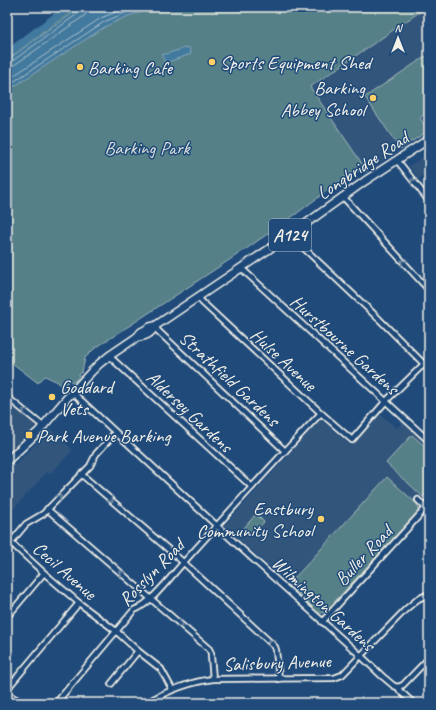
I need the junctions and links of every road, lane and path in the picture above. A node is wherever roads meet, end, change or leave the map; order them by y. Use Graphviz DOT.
graph roads {
  1 [pos="429,139"];
  2 [pos="397,160"];
  3 [pos="344,196"];
  4 [pos="429,202"];
  5 [pos="290,236"];
  6 [pos="241,268"];
  7 [pos="429,290"];
  8 [pos="198,297"];
  9 [pos="155,326"];
  10 [pos="109,356"];
  11 [pos="429,359"];
  12 [pos="424,364"];
  13 [pos="429,369"];
  14 [pos="72,392"];
  15 [pos="7,397"];
  16 [pos="386,401"];
  17 [pos="321,413"];
  18 [pos="43,426"];
  19 [pos="115,432"];
  20 [pos="429,441"];
  21 [pos="285,451"];
  22 [pos="8,459"];
  23 [pos="81,474"];
  24 [pos="252,487"];
  25 [pos="418,500"];
  26 [pos="47,509"];
  27 [pos="428,509"];
  28 [pos="217,526"];
  29 [pos="9,541"];
  30 [pos="7,547"];
  31 [pos="183,562"];
  32 [pos="44,573"];
  33 [pos="429,594"];
  34 [pos="151,599"];
  35 [pos="79,603"];
  36 [pos="7,617"];
  37 [pos="322,622"];
  38 [pos="116,631"];
  39 [pos="138,651"];
  40 [pos="361,656"];
  41 [pos="429,658"];
  42 [pos="213,679"];
  43 [pos="279,679"];
  44 [pos="111,684"];
  45 [pos="398,687"];
  46 [pos="7,689"];
  47 [pos="172,689"];
  48 [pos="7,694"];
  49 [pos="23,703"];
  50 [pos="56,703"];
  51 [pos="146,703"];
  52 [pos="413,703"];
  1 -- 2 [label="main road, Longbridge Road / A124"];
  2 -- 3 [label="main road, Longbridge Road / A124"];
  4 -- 2 [label="street, one-way"];
  3 -- 5 [label="main road, Longbridge Road / A124"];
  7 -- 3 [label="street, one-way"];
  5 -- 6 [label="main road, Longbridge Road / A124"];
  5 -- 12 [label="street"];
  6 -- 8 [label="main road, Longbridge Road / A124"];
  6 -- 16 [label="street, Hurstbourne Gardens"];
  8 -- 9 [label="main road, Longbridge Road / A124"];
  8 -- 17 [label="street, Hulse Avenue"];
  9 -- 10 [label="main road, Longbridge Road / A124"];
  9 -- 21 [label="street, Strathfield Gardens"];
  10 -- 14 [label="main road, Longbridge Road / A124"];
  10 -- 24 [label="street, Aldersey Gardens"];
  11 -- 12 [label="street"];
  12 -- 13 [label="street"];
  12 -- 16 [label="street"];
  14 -- 18 [label="main road, Longbridge Road / A124"];
  14 -- 19 [label="street, Wilmington Gardens"];
  18 -- 15 [label="street, one-way"];
  16 -- 17 [label="street, Hulse Avenue"];
  16 -- 20 [label="street, Hurstbourne Gardens"];
  17 -- 21 [label="street, Rosslyn Road"];
  18 -- 22 [label="main road, Longbridge Road / A124"];
  19 -- 23 [label="street"];
  19 -- 28 [label="street, Wilmington Gardens"];
  21 -- 24 [label="street, Rosslyn Road"];
  26 -- 23 [label="street, one-way"];
  23 -- 31 [label="street, one-way"];
  24 -- 28 [label="street, Rosslyn Road"];
  25 -- 27 [label="street"];
  26 -- 29 [label="street"];
  34 -- 26 [label="street, one-way"];
  27 -- 37 [label="street, Buller Road"];
  28 -- 31 [label="street, Rosslyn Road"];
  28 -- 37 [label="street, Wilmington Gardens"];
  29 -- 30 [label="street"];
  29 -- 32 [label="street, Cecil Avenue"];
  31 -- 34 [label="street, Rosslyn Road"];
  43 -- 31 [label="street, one-way"];
  32 -- 35 [label="street, Cecil Avenue"];
  32 -- 36 [label="street"];
  33 -- 40 [label="street, Salisbury Avenue"];
  34 -- 38 [label="street, Rosslyn Road"];
  34 -- 42 [label="street, one-way"];
  35 -- 38 [label="street, Cecil Avenue"];
  35 -- 46 [label="street"];
  37 -- 40 [label="street, Wilmington Gardens"];
  38 -- 39 [label="street, Cecil Avenue"];
  38 -- 50 [label="street, Rosslyn Road"];
  39 -- 44 [label="street"];
  39 -- 47 [label="street, Cecil Avenue"];
  40 -- 43 [label="street, Salisbury Avenue"];
  40 -- 45 [label="street, Wilmington Gardens"];
  41 -- 45 [label="street"];
  42 -- 43 [label="street, Salisbury Avenue"];
  42 -- 47 [label="street, Salisbury Avenue"];
  45 -- 52 [label="street, Wilmington Gardens"];
  47 -- 51 [label="street, Salisbury Avenue"];
  48 -- 49 [label="street"];
}
